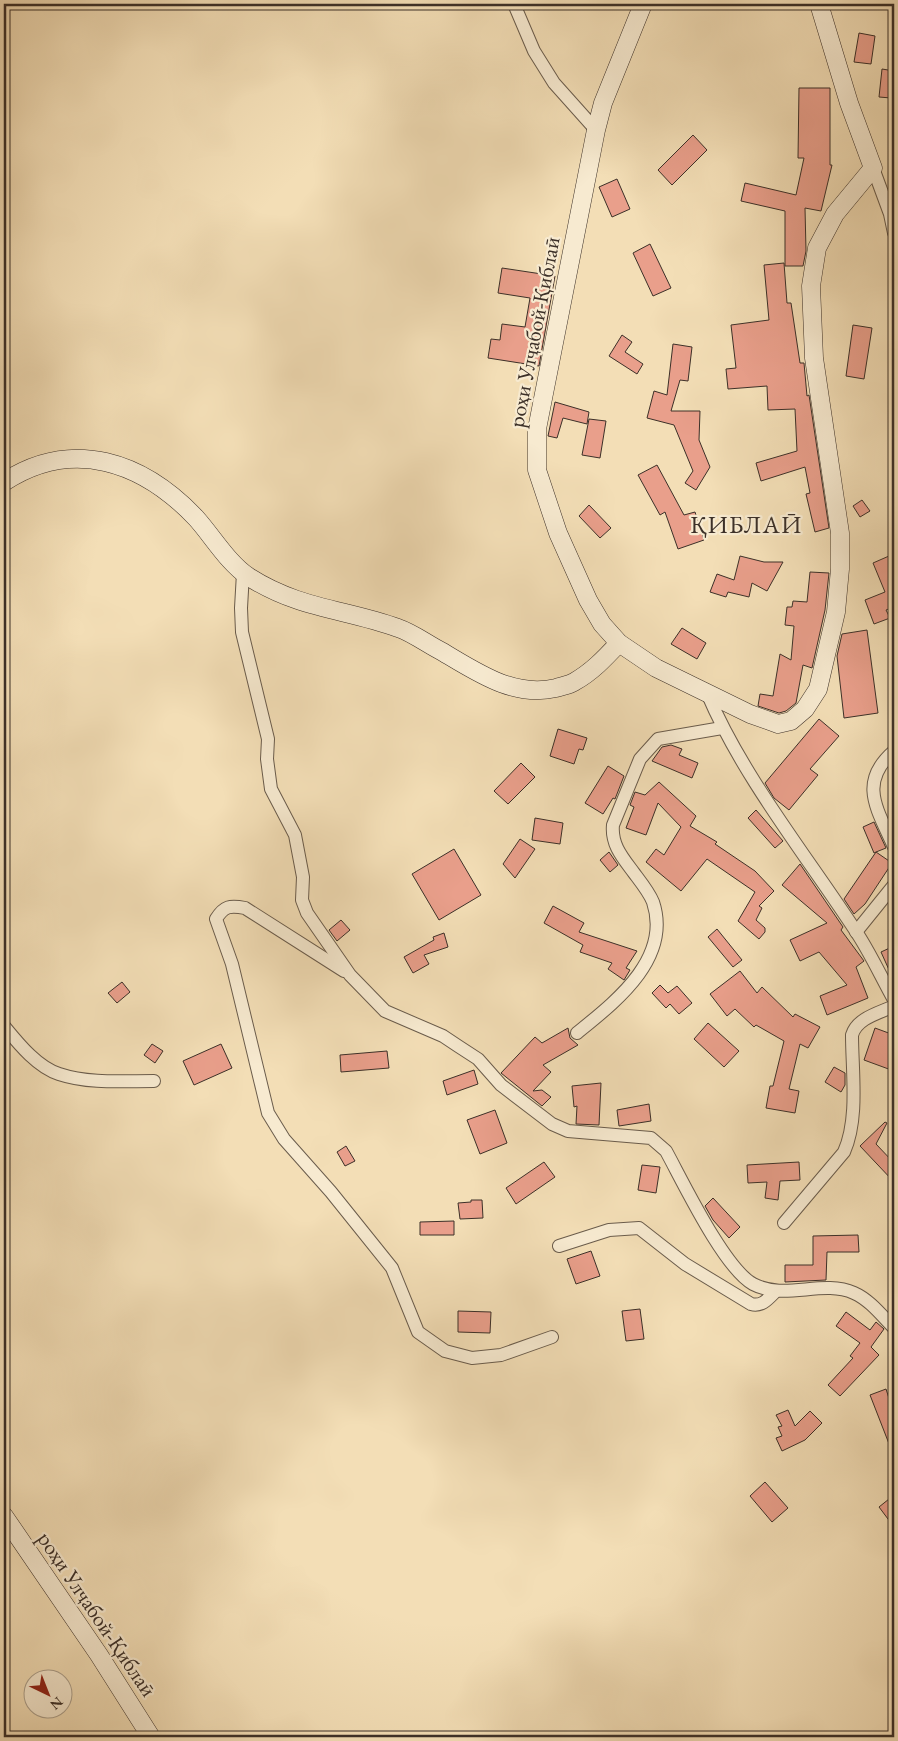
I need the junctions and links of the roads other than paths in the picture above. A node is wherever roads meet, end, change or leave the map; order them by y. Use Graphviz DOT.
graph roads {
  1 [pos="514,4"];
  2 [pos="643,4"];
  3 [pos="819,4"];
  4 [pos="596,130"];
  5 [pos="873,168"];
  6 [pos="894,233"];
  7 [pos="4,482"];
  8 [pos="243,573"];
  9 [pos="619,643"];
  10 [pos="708,694"];
  11 [pos="722,728"];
  12 [pos="894,751"];
  13 [pos="894,847"];
  14 [pos="894,884"];
  15 [pos="856,932"];
  16 [pos="350,975"];
  17 [pos="894,1000"];
  18 [pos="894,1006"];
  19 [pos="4,1026"];
  20 [pos="577,1033"];
  21 [pos="154,1081"];
  22 [pos="784,1223"];
  23 [pos="559,1246"];
  24 [pos="776,1292"];
  25 [pos="894,1328"];
  26 [pos="552,1337"];
  27 [pos="4,1516"];
  28 [pos="151,1737"];
  1 -- 4 [label="street"];
  2 -- 4 [label="street, роҳи Улҷабой-Қиблаӣ"];
  3 -- 5 [label="street"];
  4 -- 9 [label="street, роҳи Улҷабой-Қиблаӣ"];
  5 -- 6 [label="street"];
  5 -- 10 [label="street, роҳи Улҷабой-Қиблаӣ"];
  7 -- 8 [label="street"];
  8 -- 9 [label="street"];
  8 -- 16 [label="street"];
  9 -- 10 [label="street, роҳи Улҷабой-Қиблаӣ"];
  10 -- 11 [label="street"];
  11 -- 15 [label="street"];
  11 -- 20 [label="street"];
  12 -- 13 [label="street"];
  14 -- 15 [label="street"];
  15 -- 17 [label="street"];
  16 -- 24 [label="street"];
  16 -- 26 [label="street"];
  18 -- 22 [label="street"];
  19 -- 21 [label="street"];
  23 -- 24 [label="street"];
  24 -- 25 [label="street"];
  27 -- 28 [label="street, роҳи Улҷабой-Қиблаӣ"];
}
